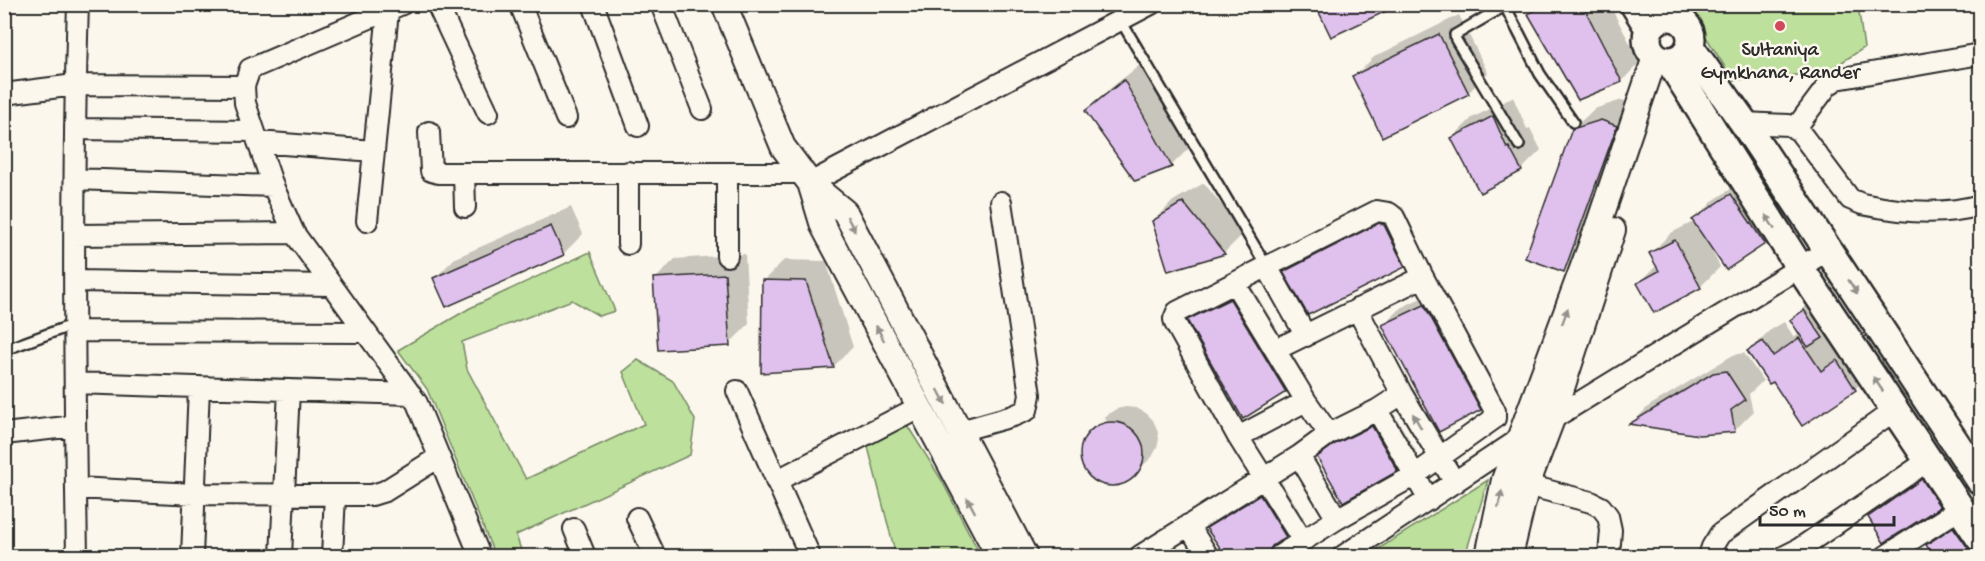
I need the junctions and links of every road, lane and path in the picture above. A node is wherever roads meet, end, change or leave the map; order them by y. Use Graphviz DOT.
graph roads {
  1 [pos="78,4"];
  2 [pos="437,4"];
  3 [pos="520,4"];
  4 [pos="593,4"];
  5 [pos="661,4"];
  6 [pos="724,4"];
  7 [pos="1151,4"];
  8 [pos="1634,4"];
  9 [pos="1507,5"];
  10 [pos="395,8"];
  11 [pos="1670,11"];
  12 [pos="1122,15"];
  13 [pos="1649,28"];
  14 [pos="1980,54"];
  15 [pos="1669,57"];
  16 [pos="75,85"];
  17 [pos="244,86"];
  18 [pos="4,94"];
  19 [pos="702,109"];
  20 [pos="488,113"];
  21 [pos="566,118"];
  22 [pos="1573,122"];
  23 [pos="1744,123"];
  24 [pos="638,126"];
  25 [pos="75,129"];
  26 [pos="1795,129"];
  27 [pos="429,132"];
  28 [pos="256,137"];
  29 [pos="1520,145"];
  30 [pos="374,151"];
  31 [pos="628,172"];
  32 [pos="464,173"];
  33 [pos="727,173"];
  34 [pos="806,178"];
  35 [pos="75,179"];
  36 [pos="273,186"];
  37 [pos="1000,202"];
  38 [pos="1980,205"];
  39 [pos="465,207"];
  40 [pos="367,221"];
  41 [pos="294,233"];
  42 [pos="75,235"];
  43 [pos="628,244"];
  44 [pos="1828,250"];
  45 [pos="727,256"];
  46 [pos="1267,267"];
  47 [pos="1800,268"];
  48 [pos="1423,277"];
  49 [pos="75,281"];
  50 [pos="1235,284"];
  51 [pos="331,285"];
  52 [pos="1358,309"];
  53 [pos="75,328"];
  54 [pos="365,332"];
  55 [pos="1306,336"];
  56 [pos="4,350"];
  57 [pos="1275,350"];
  58 [pos="75,383"];
  59 [pos="200,387"];
  60 [pos="289,390"];
  61 [pos="737,391"];
  62 [pos="411,394"];
  63 [pos="1402,394"];
  64 [pos="1306,401"];
  65 [pos="919,407"];
  66 [pos="1377,410"];
  67 [pos="1895,410"];
  68 [pos="1552,419"];
  69 [pos="75,426"];
  70 [pos="960,431"];
  71 [pos="4,434"];
  72 [pos="1329,434"];
  73 [pos="1238,437"];
  74 [pos="1521,438"];
  75 [pos="1299,456"];
  76 [pos="439,457"];
  77 [pos="1439,458"];
  78 [pos="1929,460"];
  79 [pos="1415,475"];
  80 [pos="1262,478"];
  81 [pos="1980,480"];
  82 [pos="776,481"];
  83 [pos="1455,483"];
  84 [pos="1527,485"];
  85 [pos="76,488"];
  86 [pos="195,494"];
  87 [pos="284,495"];
  88 [pos="335,495"];
  89 [pos="1429,500"];
  90 [pos="1961,508"];
  91 [pos="637,518"];
  92 [pos="1337,519"];
  93 [pos="1188,525"];
  94 [pos="574,529"];
  95 [pos="1980,538"];
  96 [pos="1303,541"];
  97 [pos="1151,553"];
  98 [pos="1796,554"];
  99 [pos="77,556"];
  100 [pos="192,556"];
  101 [pos="281,556"];
  102 [pos="332,556"];
  103 [pos="480,556"];
  104 [pos="585,556"];
  105 [pos="655,556"];
  106 [pos="810,556"];
  107 [pos="999,556"];
  108 [pos="1025,556"];
  109 [pos="1208,556"];
  110 [pos="1279,556"];
  111 [pos="1343,556"];
  112 [pos="1488,556"];
  113 [pos="1510,556"];
  114 [pos="1609,556"];
  115 [pos="1709,556"];
  116 [pos="1886,556"];
  1 -- 16 [label="street"];
  2 -- 20 [label="street"];
  3 -- 21 [label="street"];
  4 -- 24 [label="street"];
  5 -- 19 [label="street"];
  6 -- 34 [label="street"];
  7 -- 12 [label="street"];
  8 -- 13 [label="main road"];
  9 -- 22 [label="lane"];
  9 -- 29 [label="lane"];
  10 -- 17 [label="street"];
  10 -- 30 [label="street"];
  11 -- 13 [label="main road"];
  11 -- 15 [label="main road"];
  12 -- 34 [label="street"];
  12 -- 46 [label="lane"];
  13 -- 15 [label="main road"];
  14 -- 26 [label="street"];
  15 -- 23 [label="main road"];
  47 -- 15 [label="main road, one-way"];
  15 -- 68 [label="street"];
  74 -- 15 [label="street, one-way"];
  16 -- 17 [label="street"];
  16 -- 18 [label="street"];
  16 -- 25 [label="street"];
  17 -- 28 [label="street"];
  23 -- 26 [label="street"];
  23 -- 44 [label="main road"];
  25 -- 28 [label="street"];
  25 -- 35 [label="street"];
  26 -- 38 [label="street"];
  27 -- 32 [label="street"];
  28 -- 30 [label="street"];
  28 -- 36 [label="street"];
  30 -- 40 [label="street"];
  31 -- 32 [label="street"];
  31 -- 33 [label="street"];
  31 -- 43 [label="street"];
  32 -- 39 [label="street"];
  33 -- 34 [label="street"];
  33 -- 45 [label="street"];
  65 -- 34 [label="street, one-way"];
  34 -- 70 [label="street, one-way"];
  35 -- 36 [label="street"];
  35 -- 42 [label="street"];
  36 -- 41 [label="street"];
  37 -- 70 [label="street"];
  41 -- 42 [label="street"];
  41 -- 51 [label="street"];
  42 -- 49 [label="street"];
  44 -- 47 [label="street"];
  44 -- 81 [label="main road, one-way"];
  46 -- 48 [label="street"];
  46 -- 50 [label="street"];
  46 -- 55 [label="street"];
  67 -- 47 [label="main road, one-way"];
  47 -- 68 [label="street"];
  48 -- 52 [label="street"];
  48 -- 77 [label="street"];
  49 -- 51 [label="street"];
  49 -- 53 [label="street"];
  50 -- 57 [label="street"];
  50 -- 73 [label="street"];
  51 -- 54 [label="street"];
  52 -- 55 [label="street"];
  52 -- 63 [label="street"];
  53 -- 54 [label="street"];
  53 -- 56 [label="lane"];
  53 -- 58 [label="street"];
  54 -- 62 [label="street"];
  55 -- 57 [label="street"];
  57 -- 64 [label="street"];
  58 -- 59 [label="street"];
  58 -- 69 [label="street"];
  59 -- 60 [label="street"];
  59 -- 86 [label="street"];
  60 -- 62 [label="street"];
  60 -- 87 [label="street"];
  61 -- 82 [label="street"];
  62 -- 76 [label="street"];
  63 -- 66 [label="street"];
  77 -- 63 [label="street, one-way"];
  64 -- 72 [label="street"];
  64 -- 73 [label="street"];
  65 -- 82 [label="street"];
  107 -- 65 [label="street, one-way"];
  66 -- 72 [label="street"];
  66 -- 79 [label="street"];
  67 -- 78 [label="main road"];
  67 -- 115 [label="street"];
  68 -- 74 [label="street"];
  68 -- 84 [label="street"];
  69 -- 71 [label="street"];
  69 -- 85 [label="street"];
  70 -- 108 [label="street"];
  72 -- 75 [label="street"];
  73 -- 80 [label="street"];
  74 -- 83 [label="street"];
  112 -- 74 [label="street, one-way"];
  75 -- 80 [label="street"];
  75 -- 92 [label="street"];
  76 -- 88 [label="street"];
  76 -- 103 [label="street"];
  77 -- 79 [label="street"];
  77 -- 83 [label="street"];
  78 -- 90 [label="main road"];
  78 -- 98 [label="street"];
  79 -- 89 [label="street"];
  79 -- 92 [label="street"];
  80 -- 93 [label="street"];
  80 -- 96 [label="street"];
  82 -- 106 [label="street"];
  83 -- 89 [label="street"];
  84 -- 113 [label="street"];
  84 -- 114 [label="street"];
  85 -- 86 [label="street"];
  85 -- 99 [label="street"];
  86 -- 87 [label="street"];
  86 -- 100 [label="street"];
  87 -- 88 [label="street"];
  87 -- 101 [label="street"];
  88 -- 102 [label="street"];
  89 -- 111 [label="street"];
  90 -- 95 [label="main road"];
  90 -- 116 [label="street"];
  91 -- 105 [label="street"];
  92 -- 96 [label="street"];
  93 -- 97 [label="street"];
  93 -- 109 [label="street"];
  94 -- 104 [label="street"];
  96 -- 110 [label="street"];
}
